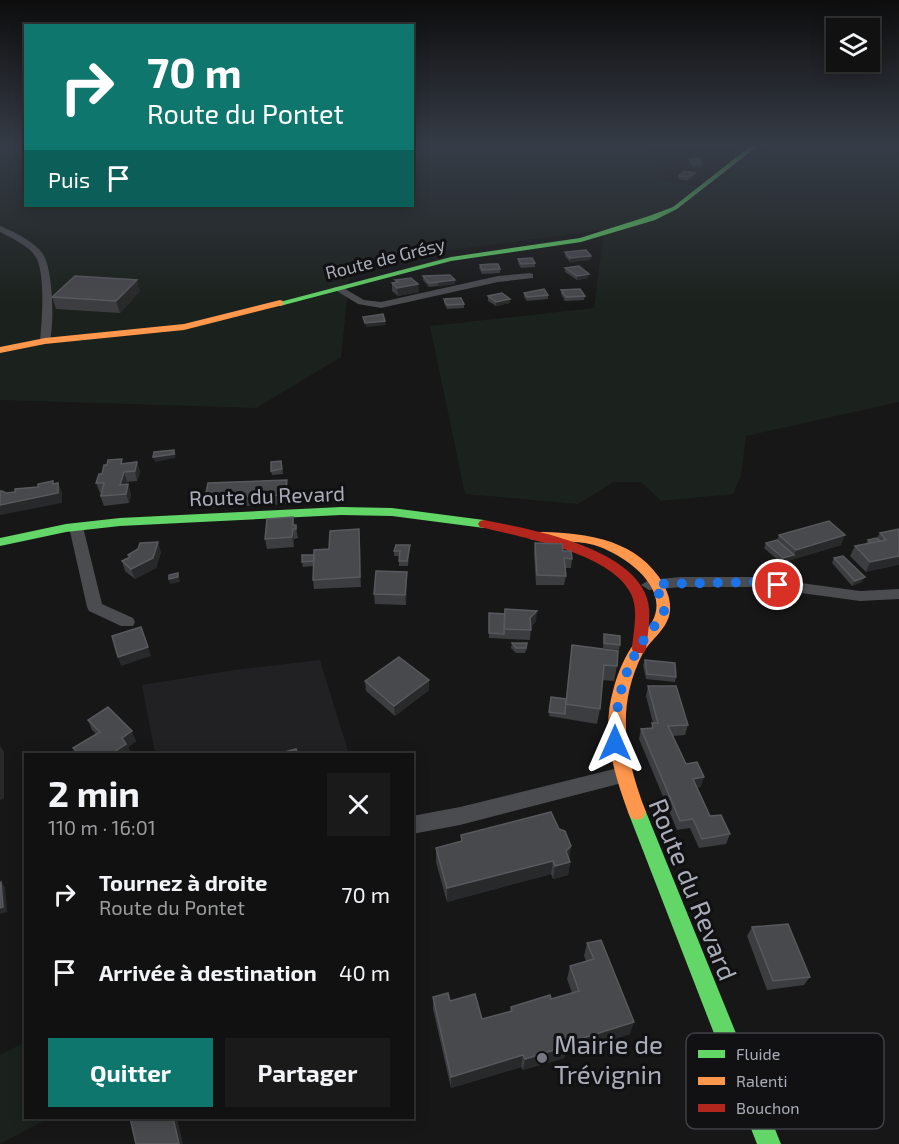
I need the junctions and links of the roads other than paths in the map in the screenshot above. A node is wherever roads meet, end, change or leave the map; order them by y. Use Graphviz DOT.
graph roads {
  1 [pos="687,198"];
  2 [pos="0,228"];
  3 [pos="530,276"];
  4 [pos="337,288"];
  5 [pos="45,341"];
  6 [pos="0,350"];
  7 [pos="76,527"];
  8 [pos="535,536"];
  9 [pos="0,542"];
  10 [pos="656,584"];
  11 [pos="634,586"];
  12 [pos="899,594"];
  13 [pos="127,622"];
  14 [pos="639,649"];
  15 [pos="622,775"];
  16 [pos="414,825"];
  17 [pos="723,1033"];
  18 [pos="761,1129"];
  19 [pos="766,1143"];
  1 -- 4 [label="main road, Route de Grésy"];
  2 -- 5 [label="street"];
  3 -- 4 [label="street"];
  4 -- 5 [label="main road, Route de Grésy"];
  5 -- 6 [label="main road, Route de Grésy"];
  7 -- 8 [label="main road, Route du Revard"];
  7 -- 9 [label="main road, Route du Revard"];
  7 -- 13 [label="street"];
  8 -- 10 [label="main road, Route du Revard"];
  8 -- 11 [label="main road, Route du Revard"];
  10 -- 11 [label="street"];
  10 -- 12 [label="street"];
  10 -- 14 [label="main road, Route du Revard"];
  11 -- 14 [label="main road, Route du Revard"];
  14 -- 15 [label="main road, Route du Revard"];
  15 -- 16 [label="street"];
  15 -- 17 [label="main road, Route du Revard"];
  18 -- 19 [label="main road, Route du Revard"];
}
